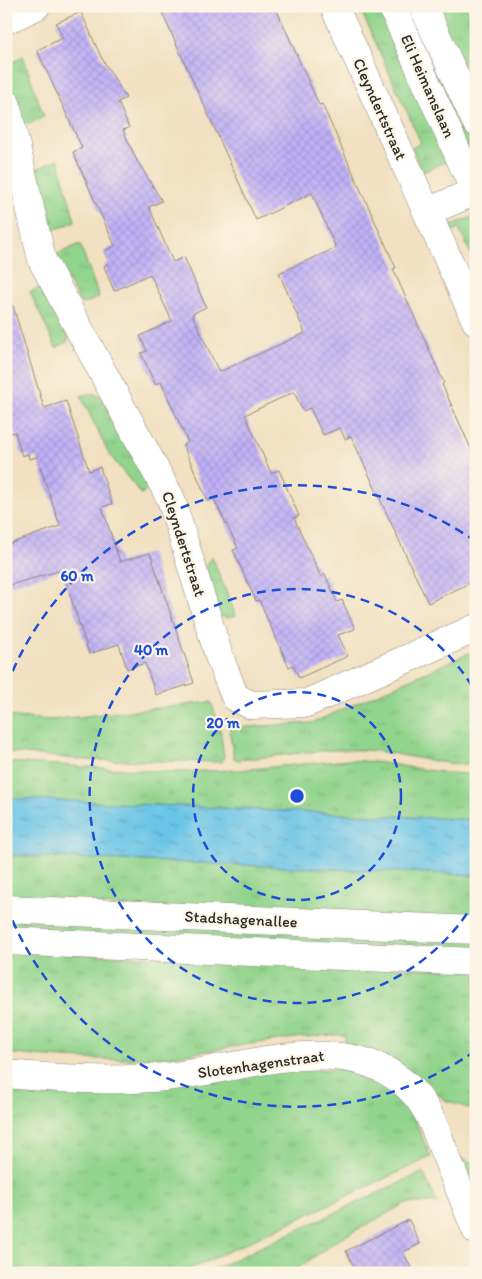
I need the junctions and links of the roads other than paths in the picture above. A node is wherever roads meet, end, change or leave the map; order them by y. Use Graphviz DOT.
graph roads {
  1 [pos="36,6"];
  2 [pos="334,6"];
  3 [pos="392,6"];
  4 [pos="423,6"];
  5 [pos="6,20"];
  6 [pos="6,103"];
  7 [pos="476,122"];
  8 [pos="475,192"];
  9 [pos="427,212"];
  10 [pos="476,321"];
  11 [pos="476,628"];
  12 [pos="6,909"];
  13 [pos="476,930"];
  14 [pos="6,941"];
  15 [pos="476,962"];
  16 [pos="6,1074"];
  17 [pos="476,1230"];
  1 -- 5 [label="street"];
  2 -- 9 [label="street, Cleyndertstraat"];
  3 -- 8 [label="street, Eli Heimanslaan"];
  4 -- 7 [label="street, Eli Heimanslaan"];
  6 -- 11 [label="street, Cleyndertstraat"];
  8 -- 9 [label="street"];
  9 -- 10 [label="street, Cleyndertstraat"];
  12 -- 13 [label="street, Stadshagenallee"];
  14 -- 15 [label="street, Stadshagenallee"];
  16 -- 17 [label="street, Slotenhagenstraat"];
}
